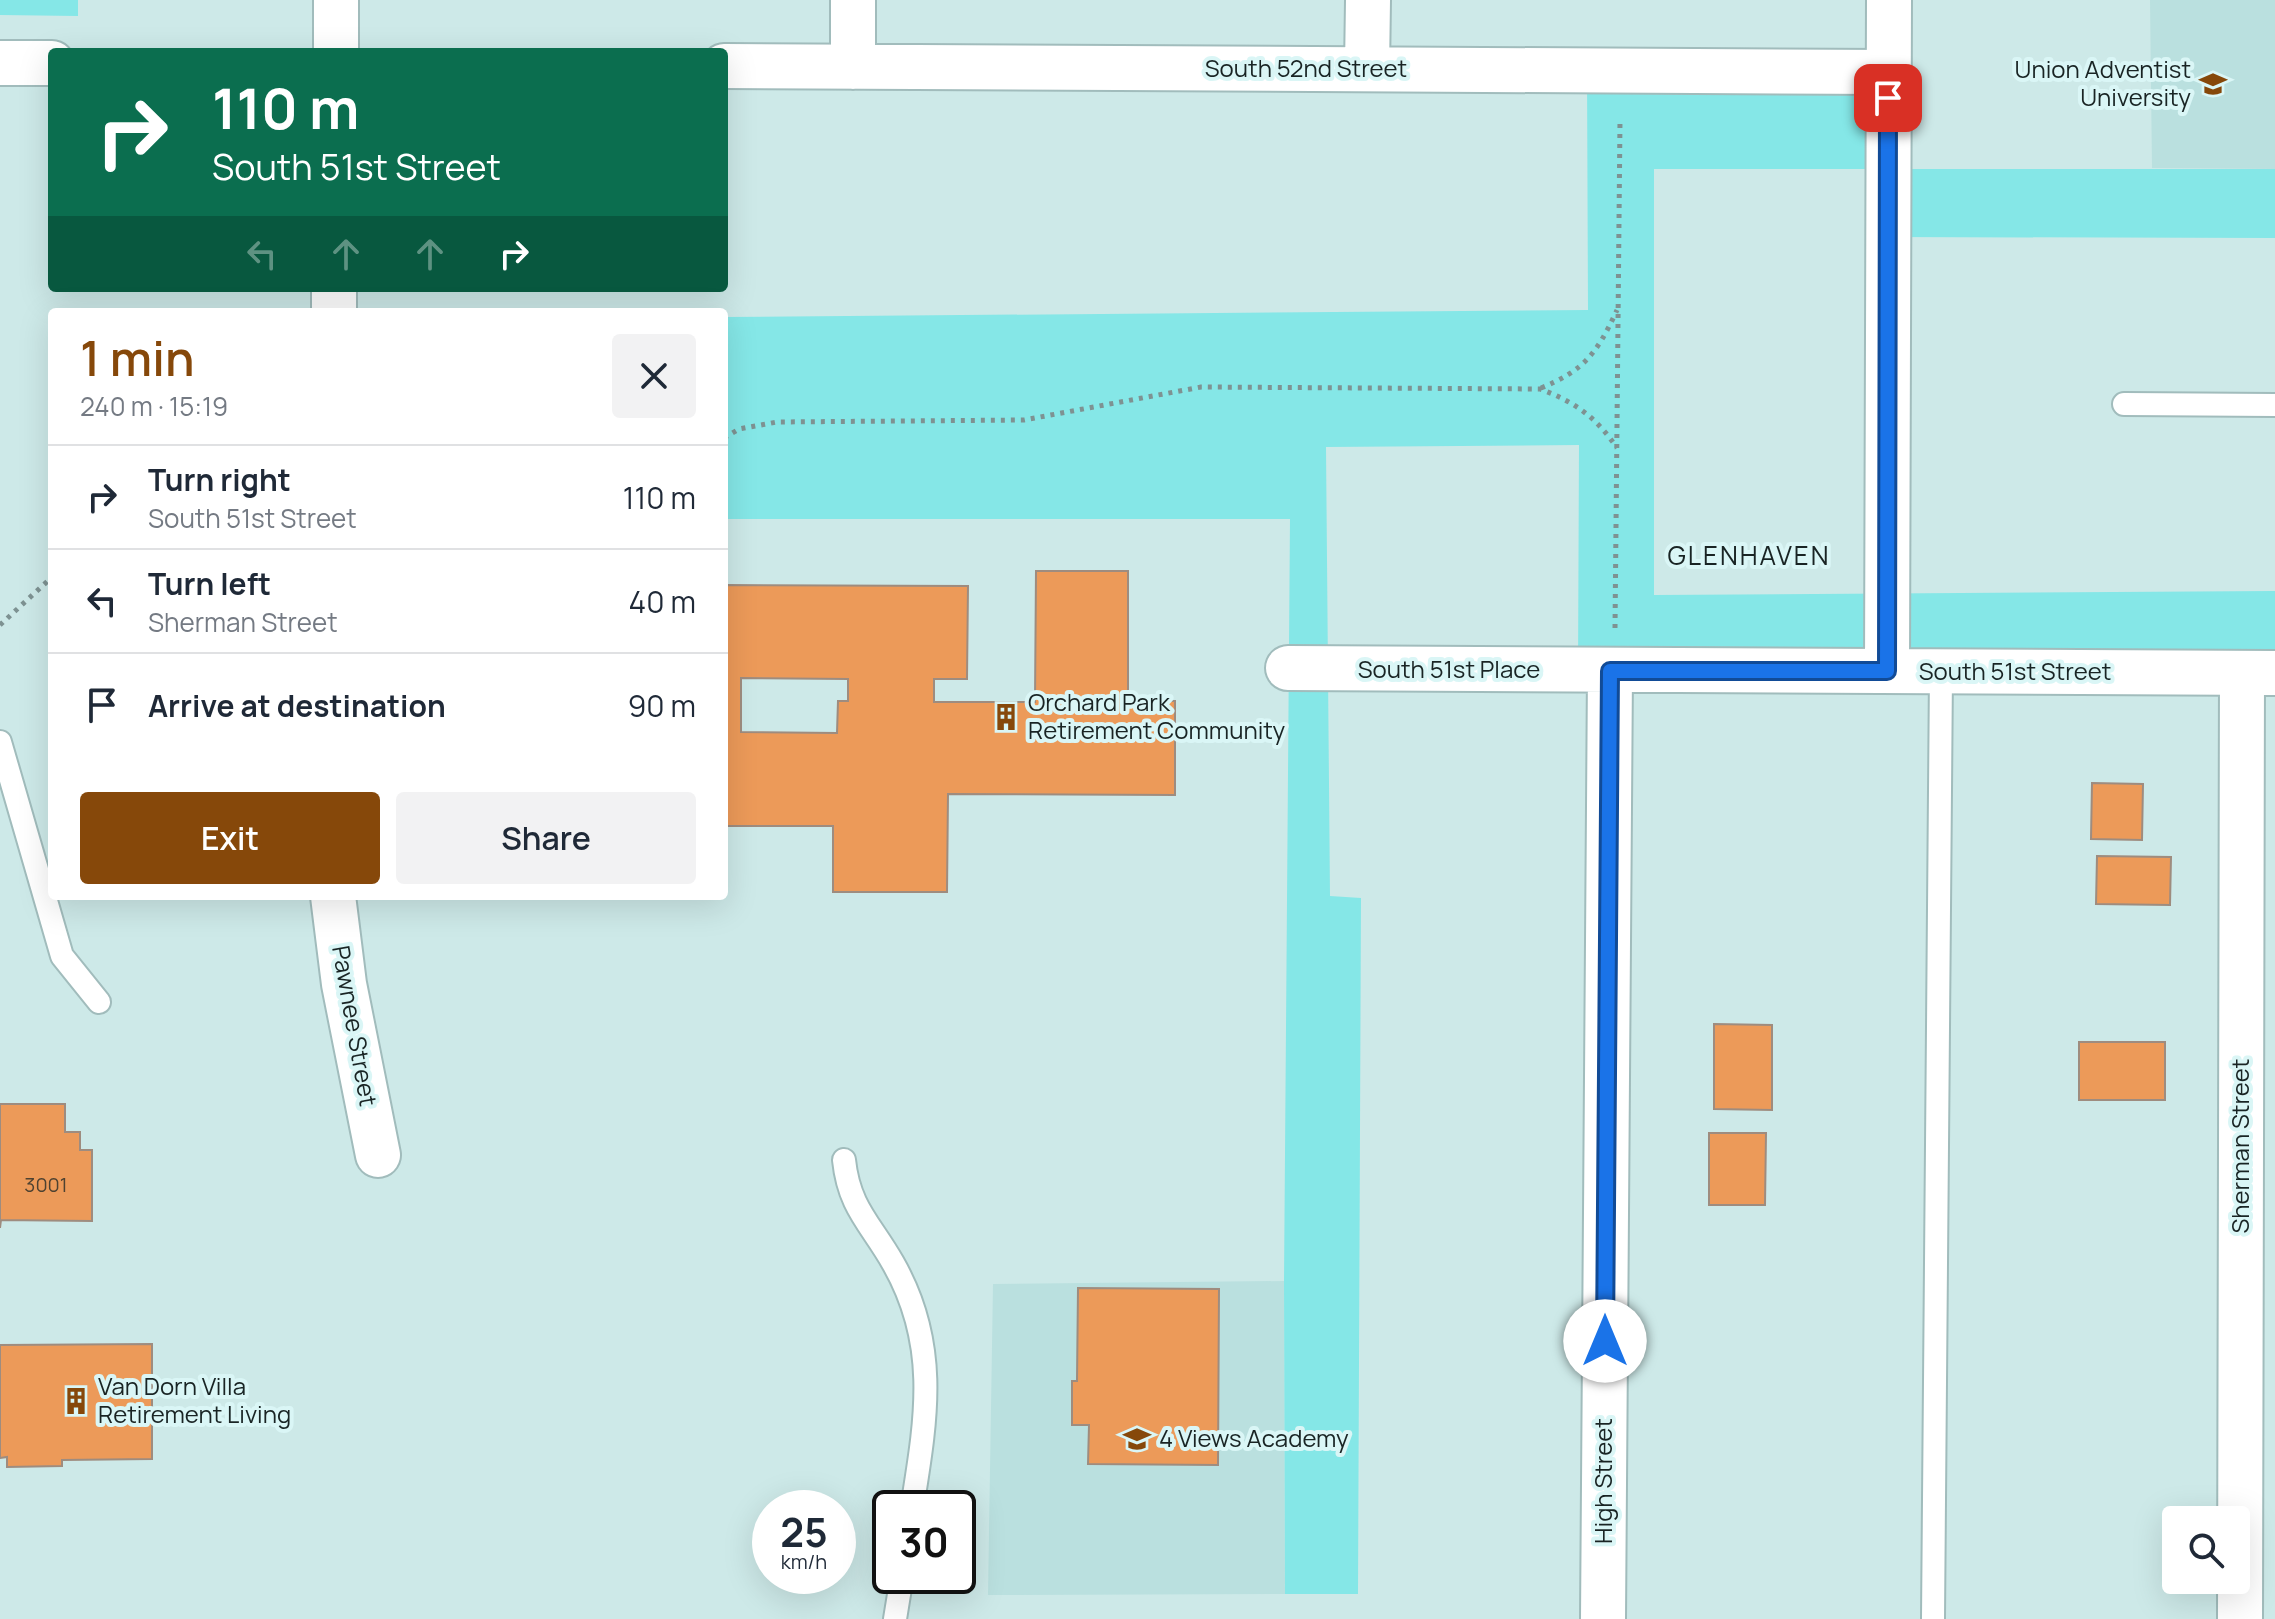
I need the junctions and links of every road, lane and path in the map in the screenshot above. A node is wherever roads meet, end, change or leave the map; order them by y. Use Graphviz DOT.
graph roads {
  1 [pos="336,0"];
  2 [pos="853,0"];
  3 [pos="1368,0"];
  4 [pos="1889,0"];
  5 [pos="336,48"];
  6 [pos="0,63"];
  7 [pos="48,63"];
  8 [pos="728,66"];
  9 [pos="853,67"];
  10 [pos="1367,69"];
  11 [pos="1888,72"];
  12 [pos="1620,120"];
  13 [pos="1619,306"];
  14 [pos="1540,389"];
  15 [pos="2124,404"];
  16 [pos="2275,405"];
  17 [pos="728,436"];
  18 [pos="1617,448"];
  19 [pos="48,581"];
  20 [pos="0,625"];
  21 [pos="1615,629"];
  22 [pos="1288,668"];
  23 [pos="1610,671"];
  24 [pos="1887,671"];
  25 [pos="1941,672"];
  26 [pos="2258,673"];
  27 [pos="0,742"];
  28 [pos="334,900"];
  29 [pos="99,1002"];
  30 [pos="378,1155"];
  31 [pos="844,1160"];
  32 [pos="915,1490"];
  33 [pos="899,1594"];
  34 [pos="895,1619"];
  35 [pos="1603,1619"];
  36 [pos="1933,1619"];
  37 [pos="2240,1619"];
  1 -- 5 [label="street"];
  2 -- 9 [label="street"];
  3 -- 10 [label="street"];
  4 -- 11 [label="street"];
  6 -- 7 [label="street"];
  8 -- 9 [label="street, South 52nd Street"];
  9 -- 10 [label="street, South 52nd Street"];
  10 -- 11 [label="street, South 52nd Street"];
  11 -- 24 [label="street"];
  12 -- 13 [label="path"];
  13 -- 14 [label="path"];
  13 -- 18 [label="path"];
  14 -- 17 [label="path"];
  14 -- 18 [label="path"];
  15 -- 16 [label="lane"];
  18 -- 21 [label="path"];
  19 -- 20 [label="path"];
  22 -- 23 [label="street, South 51st Place"];
  23 -- 24 [label="street, South 51st Street"];
  23 -- 35 [label="street, High Street"];
  24 -- 25 [label="street, South 51st Street"];
  25 -- 26 [label="street, South 51st Street"];
  25 -- 36 [label="lane"];
  26 -- 37 [label="street, Sherman Street"];
  27 -- 29 [label="lane"];
  28 -- 30 [label="street, Pawnee Street"];
  31 -- 32 [label="lane"];
  33 -- 34 [label="lane"];
}
